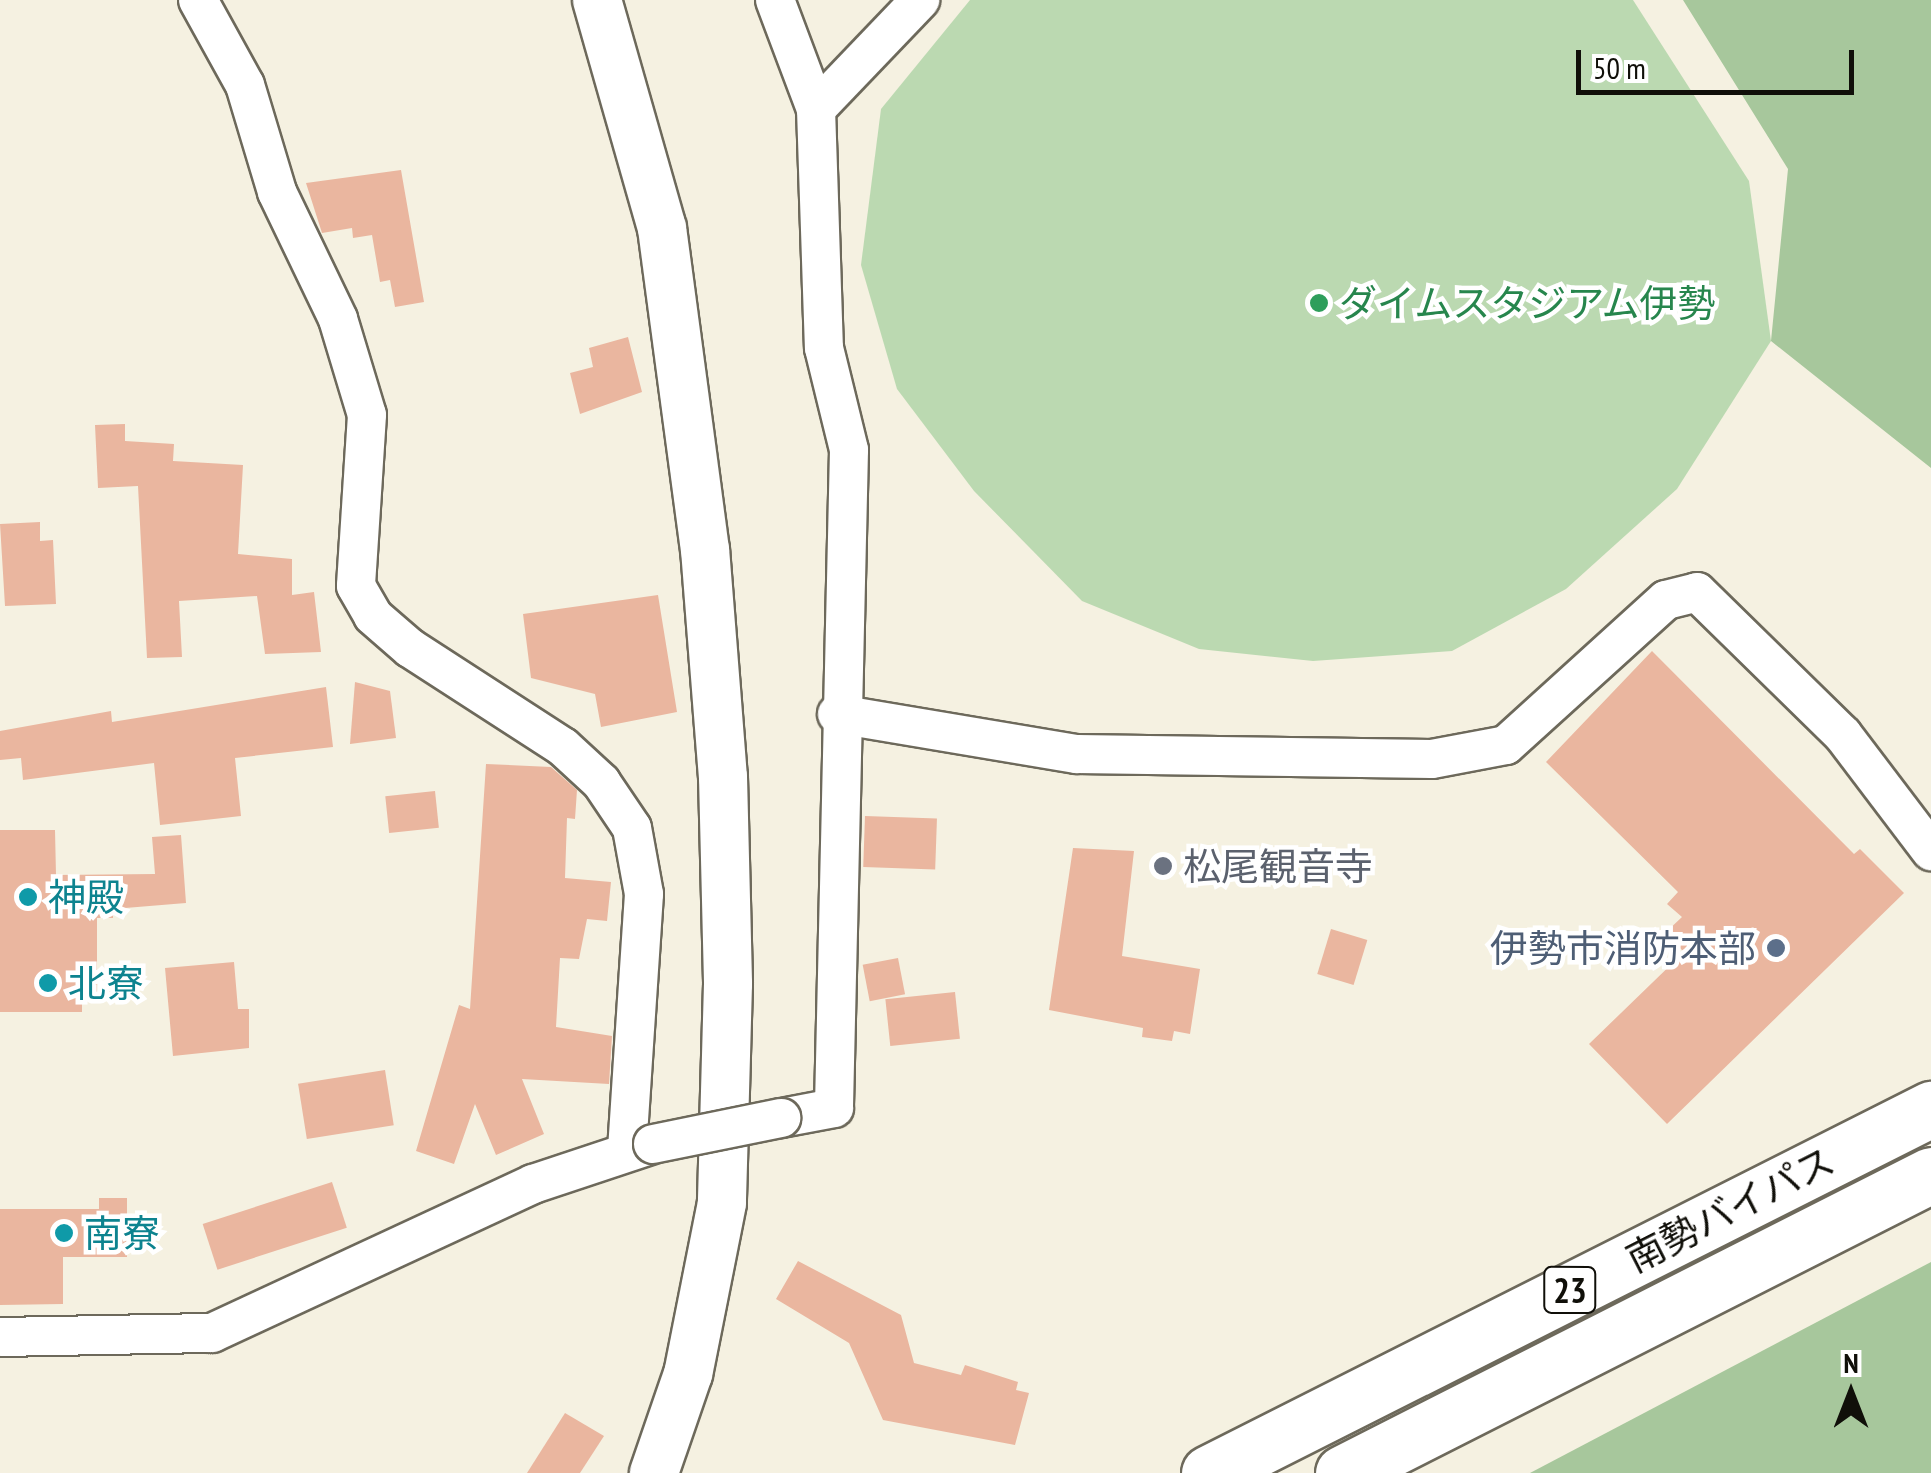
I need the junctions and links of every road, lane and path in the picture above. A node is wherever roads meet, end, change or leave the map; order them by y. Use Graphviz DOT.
graph roads {
  1 [pos="198,0"];
  2 [pos="598,0"];
  3 [pos="774,0"];
  4 [pos="920,0"];
  5 [pos="816,109"];
  6 [pos="837,714"];
  7 [pos="1931,851"];
  8 [pos="1931,1108"];
  9 [pos="640,1148"];
  10 [pos="1931,1175"];
  11 [pos="0,1337"];
  12 [pos="654,1473"];
  13 [pos="1208,1473"];
  14 [pos="1343,1473"];
  1 -- 9 [label="street"];
  2 -- 12 [label="street"];
  3 -- 5 [label="street"];
  4 -- 5 [label="street"];
  5 -- 6 [label="street"];
  6 -- 7 [label="street"];
  6 -- 9 [label="street, bridge"];
  8 -- 13 [label="highway, 南勢バイパス / 23"];
  9 -- 11 [label="street"];
  10 -- 14 [label="highway, 南勢バイパス / 23"];
}
